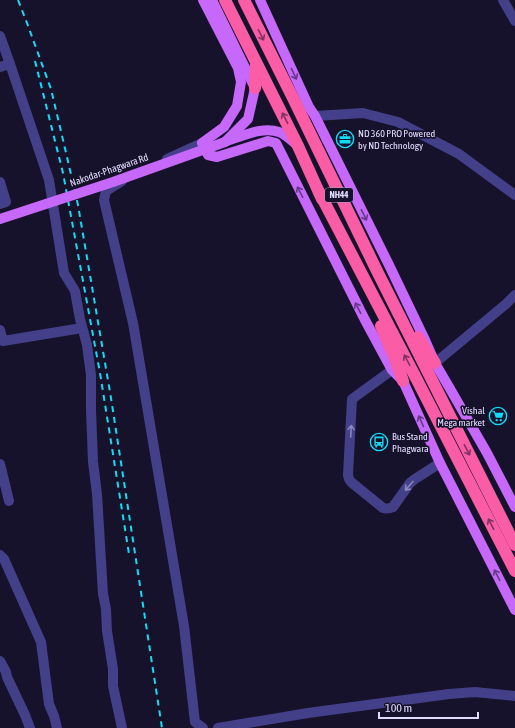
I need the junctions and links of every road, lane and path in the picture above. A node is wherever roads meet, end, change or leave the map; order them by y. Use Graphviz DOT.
graph roads {
  1 [pos="203,0"];
  2 [pos="212,0"];
  3 [pos="225,0"];
  4 [pos="244,0"];
  5 [pos="260,0"];
  6 [pos="503,0"];
  7 [pos="515,21"];
  8 [pos="0,37"];
  9 [pos="256,61"];
  10 [pos="10,64"];
  11 [pos="0,66"];
  12 [pos="256,88"];
  13 [pos="315,116"];
  14 [pos="225,142"];
  15 [pos="202,143"];
  16 [pos="298,146"];
  17 [pos="0,182"];
  18 [pos="336,189"];
  19 [pos="319,192"];
  20 [pos="515,195"];
  21 [pos="0,204"];
  22 [pos="0,219"];
  23 [pos="515,295"];
  24 [pos="82,328"];
  25 [pos="0,330"];
  26 [pos="434,363"];
  27 [pos="392,370"];
  28 [pos="403,381"];
  29 [pos="0,464"];
  30 [pos="440,464"];
  31 [pos="9,501"];
  32 [pos="515,507"];
  33 [pos="515,545"];
  34 [pos="0,555"];
  35 [pos="515,571"];
  36 [pos="515,610"];
  37 [pos="0,661"];
  38 [pos="515,696"];
  39 [pos="30,728"];
  40 [pos="57,728"];
  41 [pos="122,728"];
  42 [pos="203,728"];
  43 [pos="218,728"];
  1 -- 15 [label="main road"];
  2 -- 12 [label="main road"];
  3 -- 9 [label="highway, NH44"];
  4 -- 18 [label="highway, NH44, one-way"];
  5 -- 13 [label="main road, one-way"];
  6 -- 7 [label="street"];
  8 -- 10 [label="street"];
  9 -- 12 [label="highway"];
  16 -- 9 [label="highway, NH44, one-way"];
  10 -- 11 [label="street"];
  10 -- 24 [label="street"];
  12 -- 14 [label="main road"];
  13 -- 20 [label="street"];
  13 -- 26 [label="main road, one-way"];
  14 -- 16 [label="main road, Nakodar-Phagwara Rd"];
  14 -- 22 [label="main road, Nakodar-Phagwara Rd, bridge"];
  27 -- 15 [label="main road, one-way"];
  15 -- 42 [label="street"];
  16 -- 19 [label="highway, NH44"];
  17 -- 21 [label="street"];
  18 -- 26 [label="highway"];
  18 -- 33 [label="highway, NH44, one-way"];
  19 -- 28 [label="highway"];
  35 -- 19 [label="highway, NH44, one-way"];
  23 -- 26 [label="street"];
  24 -- 25 [label="street"];
  24 -- 41 [label="street"];
  26 -- 32 [label="main road"];
  27 -- 28 [label="main road"];
  30 -- 27 [label="street, one-way"];
  30 -- 28 [label="main road, one-way"];
  29 -- 31 [label="street"];
  36 -- 30 [label="main road, one-way"];
  34 -- 40 [label="street"];
  37 -- 39 [label="street"];
  38 -- 43 [label="street"];
}
